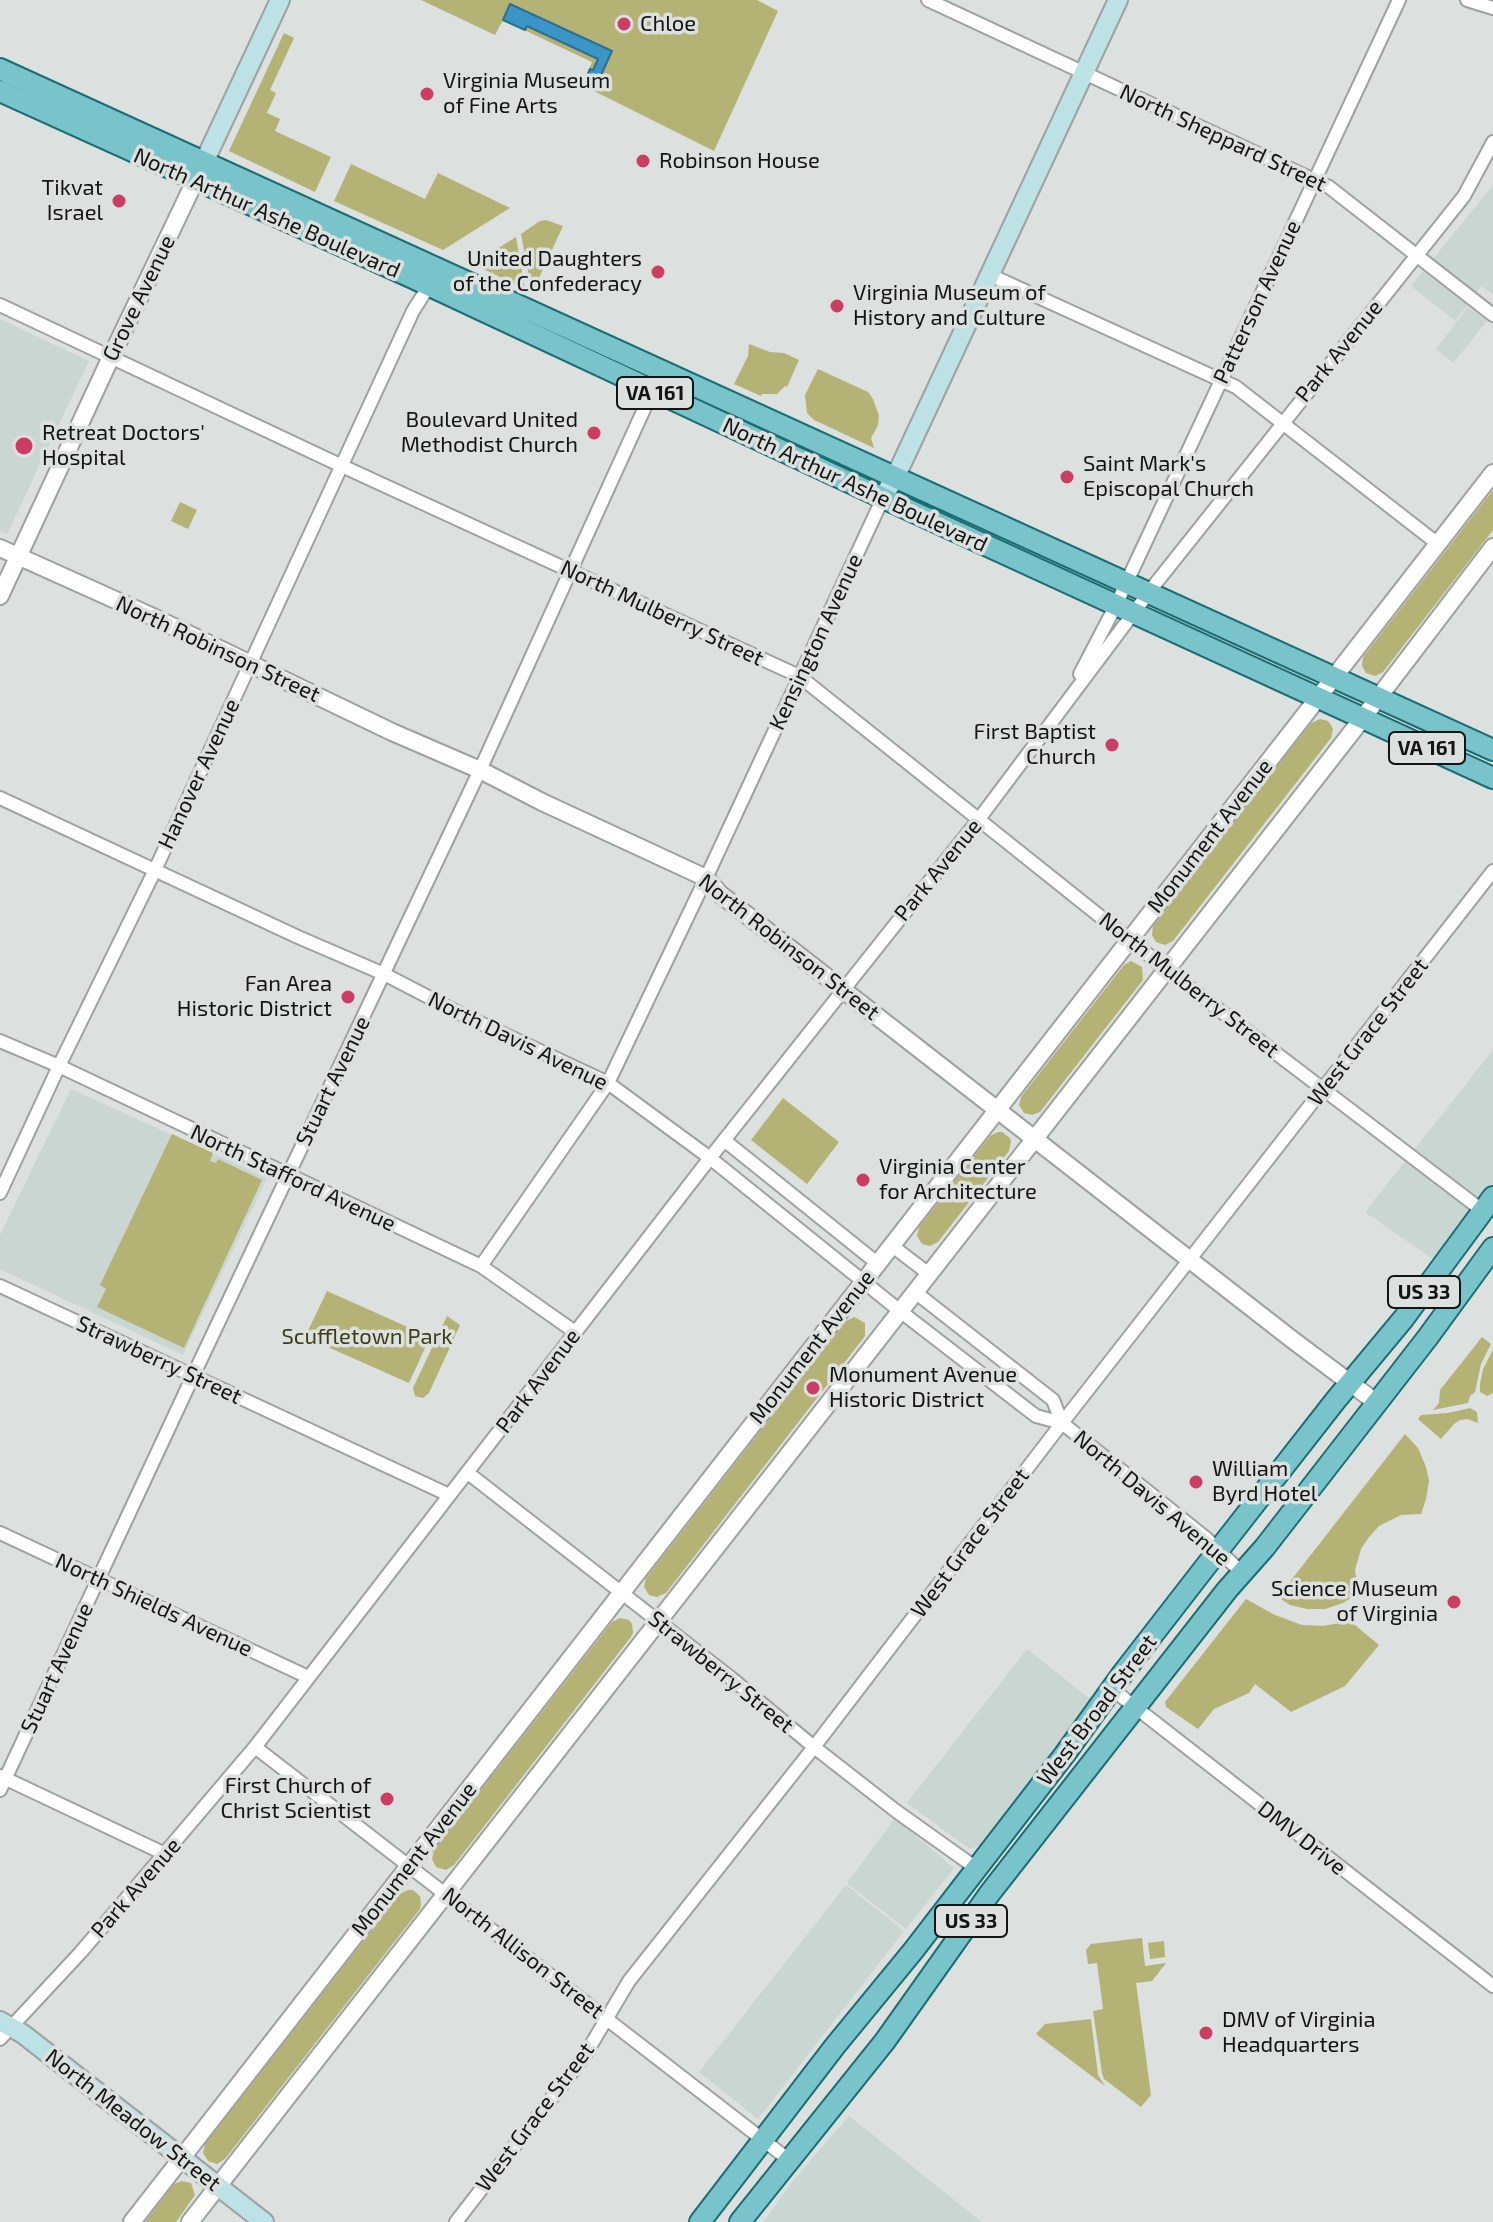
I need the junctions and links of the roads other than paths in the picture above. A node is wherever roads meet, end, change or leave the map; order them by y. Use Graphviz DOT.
graph roads {
  1 [pos="280,0"];
  2 [pos="928,0"];
  3 [pos="1118,0"];
  4 [pos="1399,0"];
  5 [pos="1467,0"];
  6 [pos="1493,8"];
  7 [pos="0,69"];
  8 [pos="1084,73"];
  9 [pos="0,91"];
  10 [pos="1493,142"];
  11 [pos="204,162"];
  12 [pos="1314,180"];
  13 [pos="195,181"];
  14 [pos="1417,255"];
  15 [pos="990,275"];
  16 [pos="434,278"];
  17 [pos="0,305"];
  18 [pos="1493,315"];
  19 [pos="111,357"];
  20 [pos="661,370"];
  21 [pos="1220,380"];
  22 [pos="653,392"];
  23 [pos="1281,423"];
  24 [pos="342,466"];
  25 [pos="1493,473"];
  26 [pos="895,476"];
  27 [pos="883,498"];
  28 [pos="1438,544"];
  29 [pos="1493,547"];
  30 [pos="0,548"];
  31 [pos="19,556"];
  32 [pos="571,571"];
  33 [pos="1126,582"];
  34 [pos="1149,593"];
  35 [pos="0,596"];
  36 [pos="1125,609"];
  37 [pos="251,663"];
  38 [pos="799,676"];
  39 [pos="1333,677"];
  40 [pos="1377,697"];
  41 [pos="1317,698"];
  42 [pos="1061,709"];
  43 [pos="1362,719"];
  44 [pos="1493,750"];
  45 [pos="480,770"];
  46 [pos="1493,778"];
  47 [pos="0,798"];
  48 [pos="979,819"];
  49 [pos="155,870"];
  50 [pos="1493,871"];
  51 [pos="706,878"];
  52 [pos="1130,940"];
  53 [pos="1166,969"];
  54 [pos="384,974"];
  55 [pos="842,990"];
  56 [pos="0,1041"];
  57 [pos="59,1066"];
  58 [pos="608,1083"];
  59 [pos="1323,1088"];
  60 [pos="997,1109"];
  61 [pos="1034,1139"];
  62 [pos="724,1140"];
  63 [pos="710,1158"];
  64 [pos="288,1175"];
  65 [pos="0,1193"];
  66 [pos="1488,1204"];
  67 [pos="891,1245"];
  68 [pos="1493,1248"];
  69 [pos="1190,1260"];
  70 [pos="877,1263"];
  71 [pos="481,1266"];
  72 [pos="929,1274"];
  73 [pos="863,1282"];
  74 [pos="0,1286"];
  75 [pos="915,1292"];
  76 [pos="900,1311"];
  77 [pos="575,1332"];
  78 [pos="193,1376"];
  79 [pos="1350,1383"];
  80 [pos="1377,1403"];
  81 [pos="1062,1423"];
  82 [pos="468,1473"];
  83 [pos="449,1495"];
  84 [pos="0,1533"];
  85 [pos="1219,1550"];
  86 [pos="1242,1573"];
  87 [pos="99,1579"];
  88 [pos="621,1593"];
  89 [pos="658,1622"];
  90 [pos="308,1677"];
  91 [pos="1112,1689"];
  92 [pos="1135,1707"];
  93 [pos="255,1747"];
  94 [pos="814,1747"];
  95 [pos="2,1781"];
  96 [pos="165,1854"];
  97 [pos="409,1865"];
  98 [pos="976,1868"];
  99 [pos="446,1894"];
  100 [pos="1493,1986"];
  101 [pos="606,2018"];
  102 [pos="4,2029"];
  103 [pos="764,2140"];
  104 [pos="182,2157"];
  105 [pos="789,2160"];
  106 [pos="218,2185"];
  107 [pos="132,2222"];
  108 [pos="190,2222"];
  109 [pos="264,2222"];
  110 [pos="456,2222"];
  111 [pos="700,2222"];
  112 [pos="740,2222"];
  1 -- 11 [label="main road, Grove Avenue"];
  2 -- 8 [label="street, North Sheppard Street"];
  3 -- 8 [label="main road, Kensington Avenue"];
  4 -- 12 [label="street, Patterson Avenue"];
  5 -- 6 [label="street"];
  7 -- 11 [label="main road, North Arthur Ashe Boulevard / VA 161"];
  8 -- 12 [label="street, North Sheppard Street"];
  8 -- 15 [label="main road, Kensington Avenue"];
  9 -- 13 [label="main road, North Arthur Ashe Boulevard / VA 161"];
  10 -- 14 [label="street, Park Avenue"];
  11 -- 13 [label="main road, Grove Avenue"];
  11 -- 16 [label="main road, North Arthur Ashe Boulevard / VA 161"];
  12 -- 14 [label="street, North Sheppard Street"];
  12 -- 21 [label="street, Patterson Avenue"];
  13 -- 16 [label="main road, North Arthur Ashe Boulevard / VA 161"];
  13 -- 19 [label="street, Grove Avenue"];
  14 -- 18 [label="street, North Sheppard Street"];
  14 -- 23 [label="street, Park Avenue"];
  15 -- 21 [label="street"];
  15 -- 26 [label="main road, Kensington Avenue"];
  16 -- 20 [label="main road, North Arthur Ashe Boulevard / VA 161"];
  16 -- 22 [label="main road, North Arthur Ashe Boulevard / VA 161"];
  16 -- 24 [label="street, Hanover Avenue"];
  17 -- 19 [label="street, North Mulberry Street"];
  19 -- 24 [label="street, North Mulberry Street"];
  19 -- 31 [label="street, Grove Avenue"];
  20 -- 22 [label="street, Stuart Avenue"];
  20 -- 26 [label="main road, North Arthur Ashe Boulevard / VA 161"];
  21 -- 23 [label="street"];
  21 -- 33 [label="street, Patterson Avenue"];
  22 -- 27 [label="main road, North Arthur Ashe Boulevard / VA 161"];
  22 -- 32 [label="street, Stuart Avenue"];
  23 -- 28 [label="street"];
  23 -- 34 [label="street, Park Avenue"];
  24 -- 32 [label="street, North Mulberry Street"];
  24 -- 37 [label="street, Hanover Avenue"];
  25 -- 28 [label="street, Monument Avenue"];
  26 -- 27 [label="main road, Kensington Avenue"];
  26 -- 33 [label="main road, North Arthur Ashe Boulevard / VA 161"];
  27 -- 36 [label="main road, North Arthur Ashe Boulevard / VA 161"];
  27 -- 38 [label="street, Kensington Avenue"];
  28 -- 39 [label="street, Monument Avenue"];
  29 -- 40 [label="street"];
  30 -- 31 [label="street, North Robinson Street"];
  31 -- 35 [label="street, Grove Avenue"];
  31 -- 37 [label="street, North Robinson Street"];
  32 -- 38 [label="street, North Mulberry Street"];
  32 -- 45 [label="street, Stuart Avenue"];
  33 -- 34 [label="main road, North Arthur Ashe Boulevard / VA 161"];
  33 -- 36 [label="street, Patterson Avenue"];
  34 -- 36 [label="street, Park Avenue"];
  34 -- 39 [label="main road, North Arthur Ashe Boulevard / VA 161"];
  36 -- 41 [label="main road, North Arthur Ashe Boulevard / VA 161"];
  36 -- 42 [label="street, Park Avenue"];
  36 -- 42 [label="street, Park Avenue"];
  37 -- 45 [label="street, North Robinson Street"];
  37 -- 49 [label="street, Hanover Avenue"];
  38 -- 48 [label="street, North Mulberry Street"];
  38 -- 51 [label="street, Kensington Avenue"];
  39 -- 40 [label="main road, North Arthur Ashe Boulevard / VA 161"];
  39 -- 41 [label="street, Monument Avenue"];
  40 -- 43 [label="street"];
  40 -- 44 [label="main road, North Arthur Ashe Boulevard / VA 161"];
  41 -- 43 [label="main road, North Arthur Ashe Boulevard / VA 161"];
  41 -- 52 [label="street, Monument Avenue"];
  42 -- 48 [label="street, Park Avenue"];
  43 -- 46 [label="main road, North Arthur Ashe Boulevard / VA 161"];
  43 -- 53 [label="street"];
  45 -- 51 [label="street, North Robinson Street"];
  45 -- 54 [label="street, Stuart Avenue"];
  47 -- 49 [label="street, North Davis Avenue"];
  48 -- 52 [label="street, North Mulberry Street"];
  48 -- 55 [label="street, Park Avenue"];
  49 -- 54 [label="street, North Davis Avenue"];
  49 -- 57 [label="street, Hanover Avenue"];
  50 -- 59 [label="street, West Grace Street"];
  51 -- 55 [label="street, North Robinson Street"];
  51 -- 58 [label="street, Kensington Avenue"];
  52 -- 53 [label="street, North Mulberry Street"];
  52 -- 60 [label="street, Monument Avenue"];
  53 -- 59 [label="street, North Mulberry Street"];
  53 -- 61 [label="street"];
  54 -- 58 [label="street, North Davis Avenue"];
  54 -- 64 [label="street, Stuart Avenue"];
  55 -- 60 [label="street, North Robinson Street"];
  55 -- 62 [label="street, Park Avenue"];
  56 -- 57 [label="street, North Stafford Avenue"];
  57 -- 64 [label="street, North Stafford Avenue"];
  57 -- 65 [label="street, Hanover Avenue"];
  58 -- 63 [label="street, North Davis Avenue"];
  58 -- 71 [label="street, Kensington Avenue"];
  59 -- 66 [label="street, North Mulberry Street"];
  59 -- 69 [label="street, West Grace Street"];
  60 -- 61 [label="street, North Robinson Street"];
  60 -- 67 [label="street, Monument Avenue"];
  61 -- 69 [label="street, North Robinson Street"];
  61 -- 72 [label="street"];
  62 -- 63 [label="street, Park Avenue"];
  62 -- 70 [label="street"];
  63 -- 73 [label="street, North Davis Avenue"];
  63 -- 77 [label="street, Park Avenue"];
  64 -- 71 [label="street, North Stafford Avenue"];
  64 -- 78 [label="street, Stuart Avenue"];
  66 -- 79 [label="main road, West Broad Street / US 33"];
  67 -- 70 [label="street, Monument Avenue"];
  67 -- 72 [label="street"];
  68 -- 80 [label="main road, West Broad Street / US 33"];
  69 -- 79 [label="street, North Robinson Street"];
  69 -- 81 [label="street, West Grace Street"];
  70 -- 73 [label="street, Monument Avenue"];
  71 -- 77 [label="street, North Stafford Avenue"];
  72 -- 75 [label="street"];
  73 -- 76 [label="street, North Davis Avenue"];
  73 -- 88 [label="street, Monument Avenue"];
  74 -- 78 [label="street, Strawberry Street"];
  75 -- 76 [label="street"];
  75 -- 81 [label="street, North Davis Avenue"];
  76 -- 81 [label="street, North Davis Avenue"];
  76 -- 89 [label="street"];
  77 -- 82 [label="street, Park Avenue"];
  78 -- 83 [label="street, Strawberry Street"];
  78 -- 87 [label="street, Stuart Avenue"];
  79 -- 80 [label="street, North Robinson Street"];
  79 -- 85 [label="main road, West Broad Street / US 33"];
  80 -- 86 [label="main road, West Broad Street / US 33"];
  81 -- 85 [label="street, North Davis Avenue"];
  81 -- 94 [label="street, West Grace Street"];
  82 -- 83 [label="street, Park Avenue"];
  82 -- 88 [label="street, Strawberry Street"];
  83 -- 90 [label="street, Park Avenue"];
  84 -- 87 [label="street, North Shields Avenue"];
  85 -- 86 [label="street, North Davis Avenue"];
  85 -- 91 [label="main road, West Broad Street / US 33"];
  86 -- 92 [label="main road, West Broad Street / US 33"];
  87 -- 90 [label="street, North Shields Avenue"];
  87 -- 95 [label="street, Stuart Avenue"];
  88 -- 89 [label="street, Strawberry Street"];
  88 -- 97 [label="street, Monument Avenue"];
  89 -- 94 [label="street, Strawberry Street"];
  89 -- 99 [label="street"];
  90 -- 93 [label="street, Park Avenue"];
  91 -- 92 [label="street, DMV Drive"];
  91 -- 98 [label="main road, West Broad Street / US 33"];
  92 -- 100 [label="street, DMV Drive"];
  92 -- 105 [label="main road, West Broad Street / US 33"];
  93 -- 96 [label="street, Park Avenue"];
  93 -- 97 [label="street, North Allison Street"];
  94 -- 98 [label="street, Strawberry Street"];
  94 -- 101 [label="street, West Grace Street"];
  95 -- 96 [label="street"];
  96 -- 102 [label="street, Park Avenue"];
  97 -- 99 [label="street, North Allison Street"];
  97 -- 104 [label="street, Monument Avenue"];
  98 -- 103 [label="main road, West Broad Street / US 33"];
  99 -- 101 [label="street, North Allison Street"];
  99 -- 106 [label="street"];
  101 -- 103 [label="street, North Allison Street"];
  101 -- 110 [label="street, West Grace Street"];
  102 -- 104 [label="main road, North Meadow Street"];
  103 -- 105 [label="street, North Allison Street"];
  103 -- 111 [label="main road, West Broad Street / US 33"];
  104 -- 106 [label="main road, North Meadow Street"];
  104 -- 107 [label="street, Monument Avenue"];
  105 -- 112 [label="main road, West Broad Street / US 33"];
  106 -- 108 [label="street"];
  106 -- 109 [label="main road, North Meadow Street"];
}
